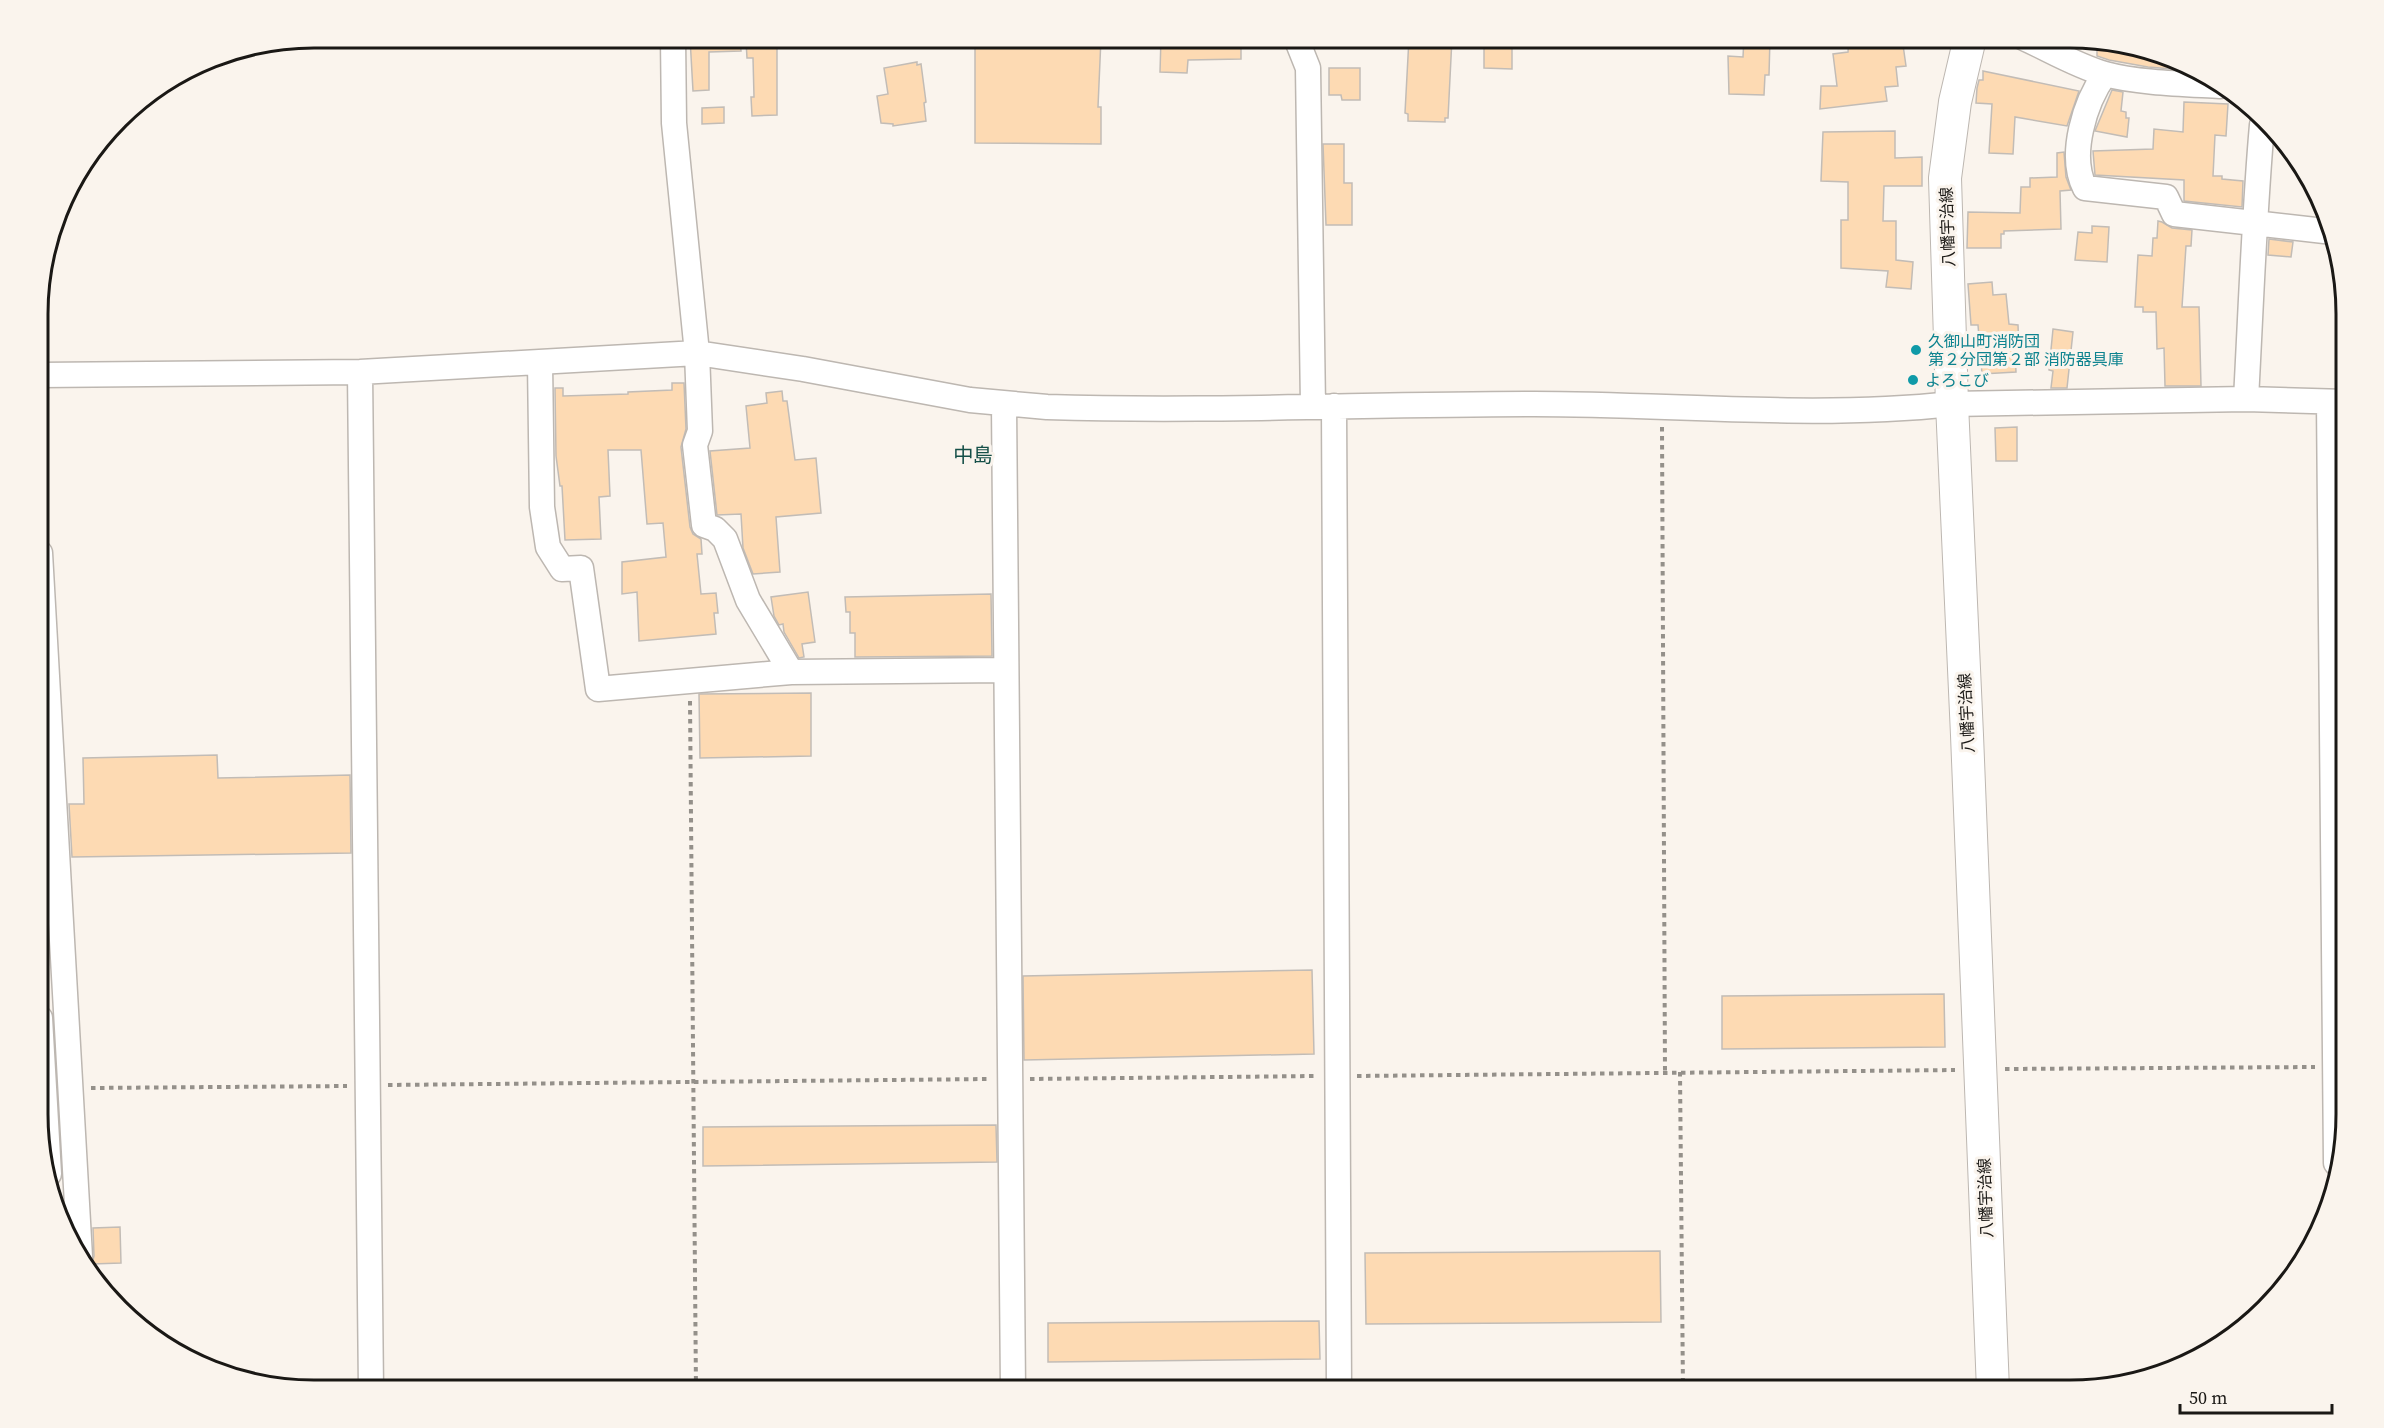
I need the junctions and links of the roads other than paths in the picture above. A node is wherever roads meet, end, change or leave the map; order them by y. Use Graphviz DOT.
graph roads {
  1 [pos="673,48"];
  2 [pos="1300,48"];
  3 [pos="1968,48"];
  4 [pos="2045,48"];
  5 [pos="2105,74"];
  6 [pos="2204,85"];
  7 [pos="2262,130"];
  8 [pos="2253,225"];
  9 [pos="2323,231"];
  10 [pos="697,353"];
  11 [pos="540,362"];
  12 [pos="360,372"];
  13 [pos="48,375"];
  14 [pos="2246,399"];
  15 [pos="2336,402"];
  16 [pos="1952,404"];
  17 [pos="1004,405"];
  18 [pos="1323,406"];
  19 [pos="1005,670"];
  20 [pos="791,672"];
  21 [pos="48,691"];
  22 [pos="2336,1066"];
  23 [pos="2336,1114"];
  24 [pos="79,1238"];
  25 [pos="371,1380"];
  26 [pos="1014,1380"];
  27 [pos="1339,1380"];
  28 [pos="1993,1380"];
  1 -- 10 [label="street"];
  2 -- 18 [label="street"];
  3 -- 16 [label="main road, 八幡宇治線"];
  4 -- 5 [label="street"];
  5 -- 6 [label="street"];
  5 -- 8 [label="street"];
  7 -- 8 [label="street"];
  8 -- 9 [label="street"];
  8 -- 14 [label="street"];
  10 -- 11 [label="street"];
  10 -- 17 [label="street"];
  10 -- 20 [label="street"];
  11 -- 12 [label="street"];
  11 -- 20 [label="street"];
  12 -- 13 [label="street"];
  12 -- 25 [label="street"];
  14 -- 15 [label="street"];
  14 -- 16 [label="street"];
  16 -- 18 [label="street"];
  16 -- 28 [label="main road, 八幡宇治線"];
  17 -- 18 [label="street"];
  17 -- 19 [label="street"];
  18 -- 27 [label="street"];
  19 -- 20 [label="street"];
  19 -- 26 [label="street"];
  21 -- 24 [label="street"];
  22 -- 23 [label="street"];
}
